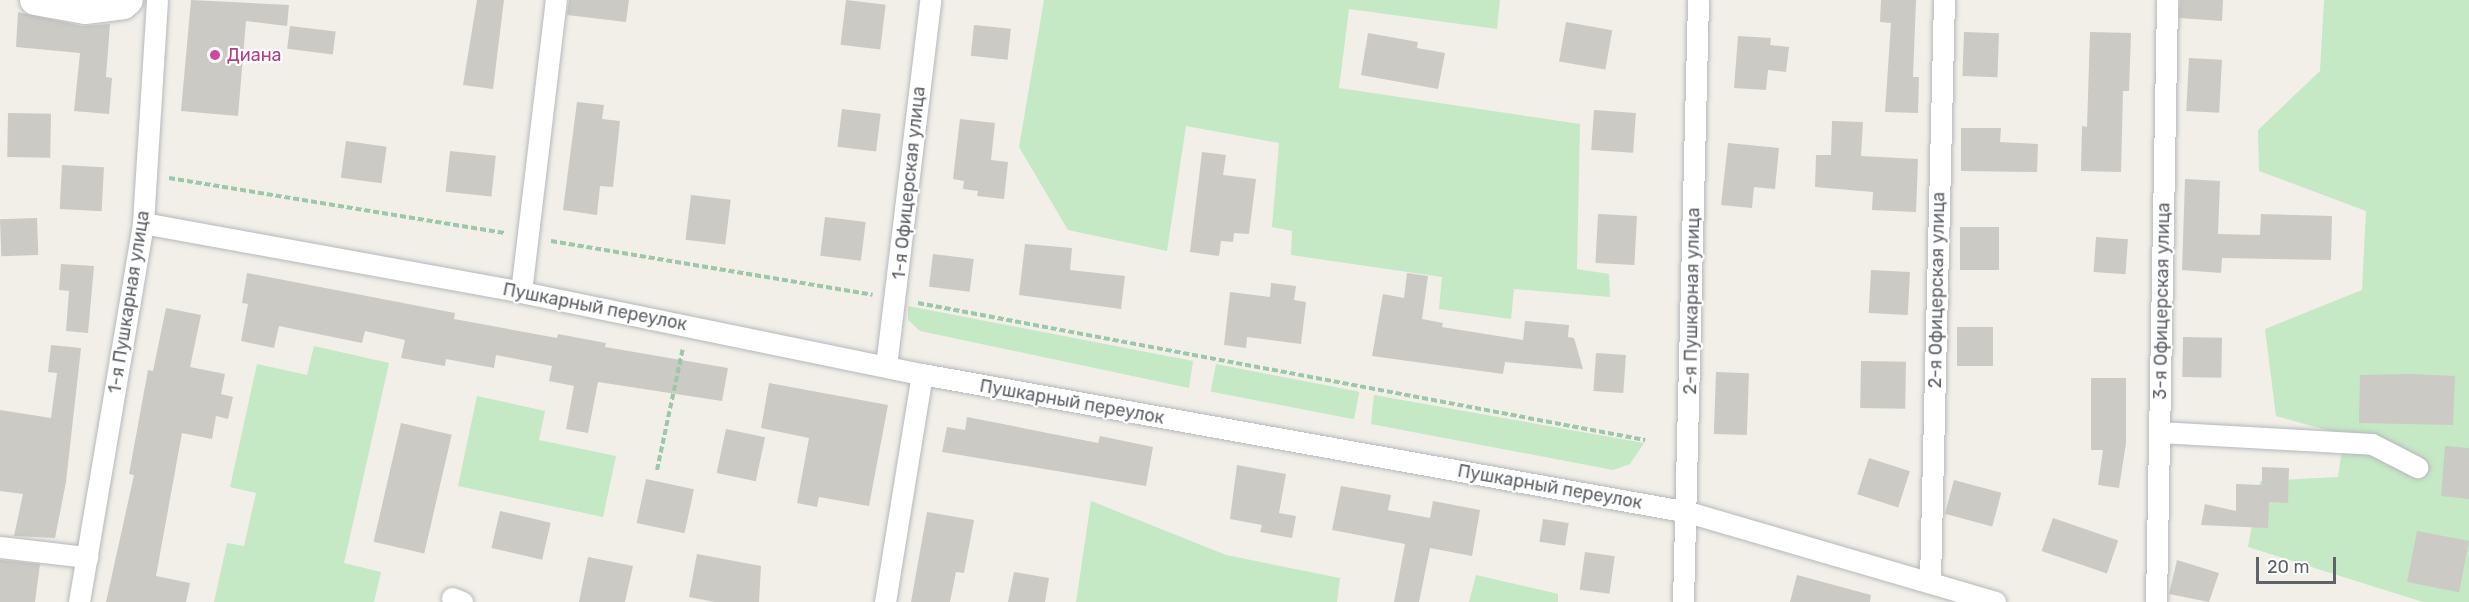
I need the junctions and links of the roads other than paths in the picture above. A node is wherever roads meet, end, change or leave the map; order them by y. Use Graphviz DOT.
graph roads {
  1 [pos="35,0"];
  2 [pos="128,0"];
  3 [pos="157,0"];
  4 [pos="556,0"];
  5 [pos="930,0"];
  6 [pos="1698,0"];
  7 [pos="1944,0"];
  8 [pos="2167,0"];
  9 [pos="143,223"];
  10 [pos="521,292"];
  11 [pos="886,366"];
  12 [pos="922,374"];
  13 [pos="2159,432"];
  14 [pos="2417,467"];
  15 [pos="1688,512"];
  16 [pos="0,547"];
  17 [pos="87,557"];
  18 [pos="1930,580"];
  19 [pos="80,602"];
  20 [pos="885,602"];
  21 [pos="1683,602"];
  22 [pos="1995,602"];
  23 [pos="2156,602"];
  1 -- 2 [label="main road"];
  3 -- 9 [label="street, 1-я Пушкарная улица"];
  4 -- 10 [label="street"];
  5 -- 11 [label="street, 1-я Офицерская улица"];
  6 -- 15 [label="street, 2-я Пушкарная улица"];
  7 -- 18 [label="street, 2-я Офицерская улица"];
  8 -- 13 [label="street, 3-я Офицерская улица"];
  9 -- 10 [label="street, Пушкарный переулок"];
  9 -- 17 [label="street, 1-я Пушкарная улица"];
  10 -- 11 [label="street, Пушкарный переулок"];
  11 -- 12 [label="street, Пушкарный переулок"];
  12 -- 15 [label="street, Пушкарный переулок"];
  12 -- 20 [label="street"];
  13 -- 14 [label="street"];
  13 -- 23 [label="street, 3-я Офицерская улица"];
  15 -- 18 [label="street, Пушкарный переулок"];
  15 -- 21 [label="street, 2-я Пушкарная улица"];
  16 -- 17 [label="street"];
  17 -- 19 [label="street, 1-я Пушкарная улица"];
  18 -- 22 [label="street, Пушкарный переулок"];
}
